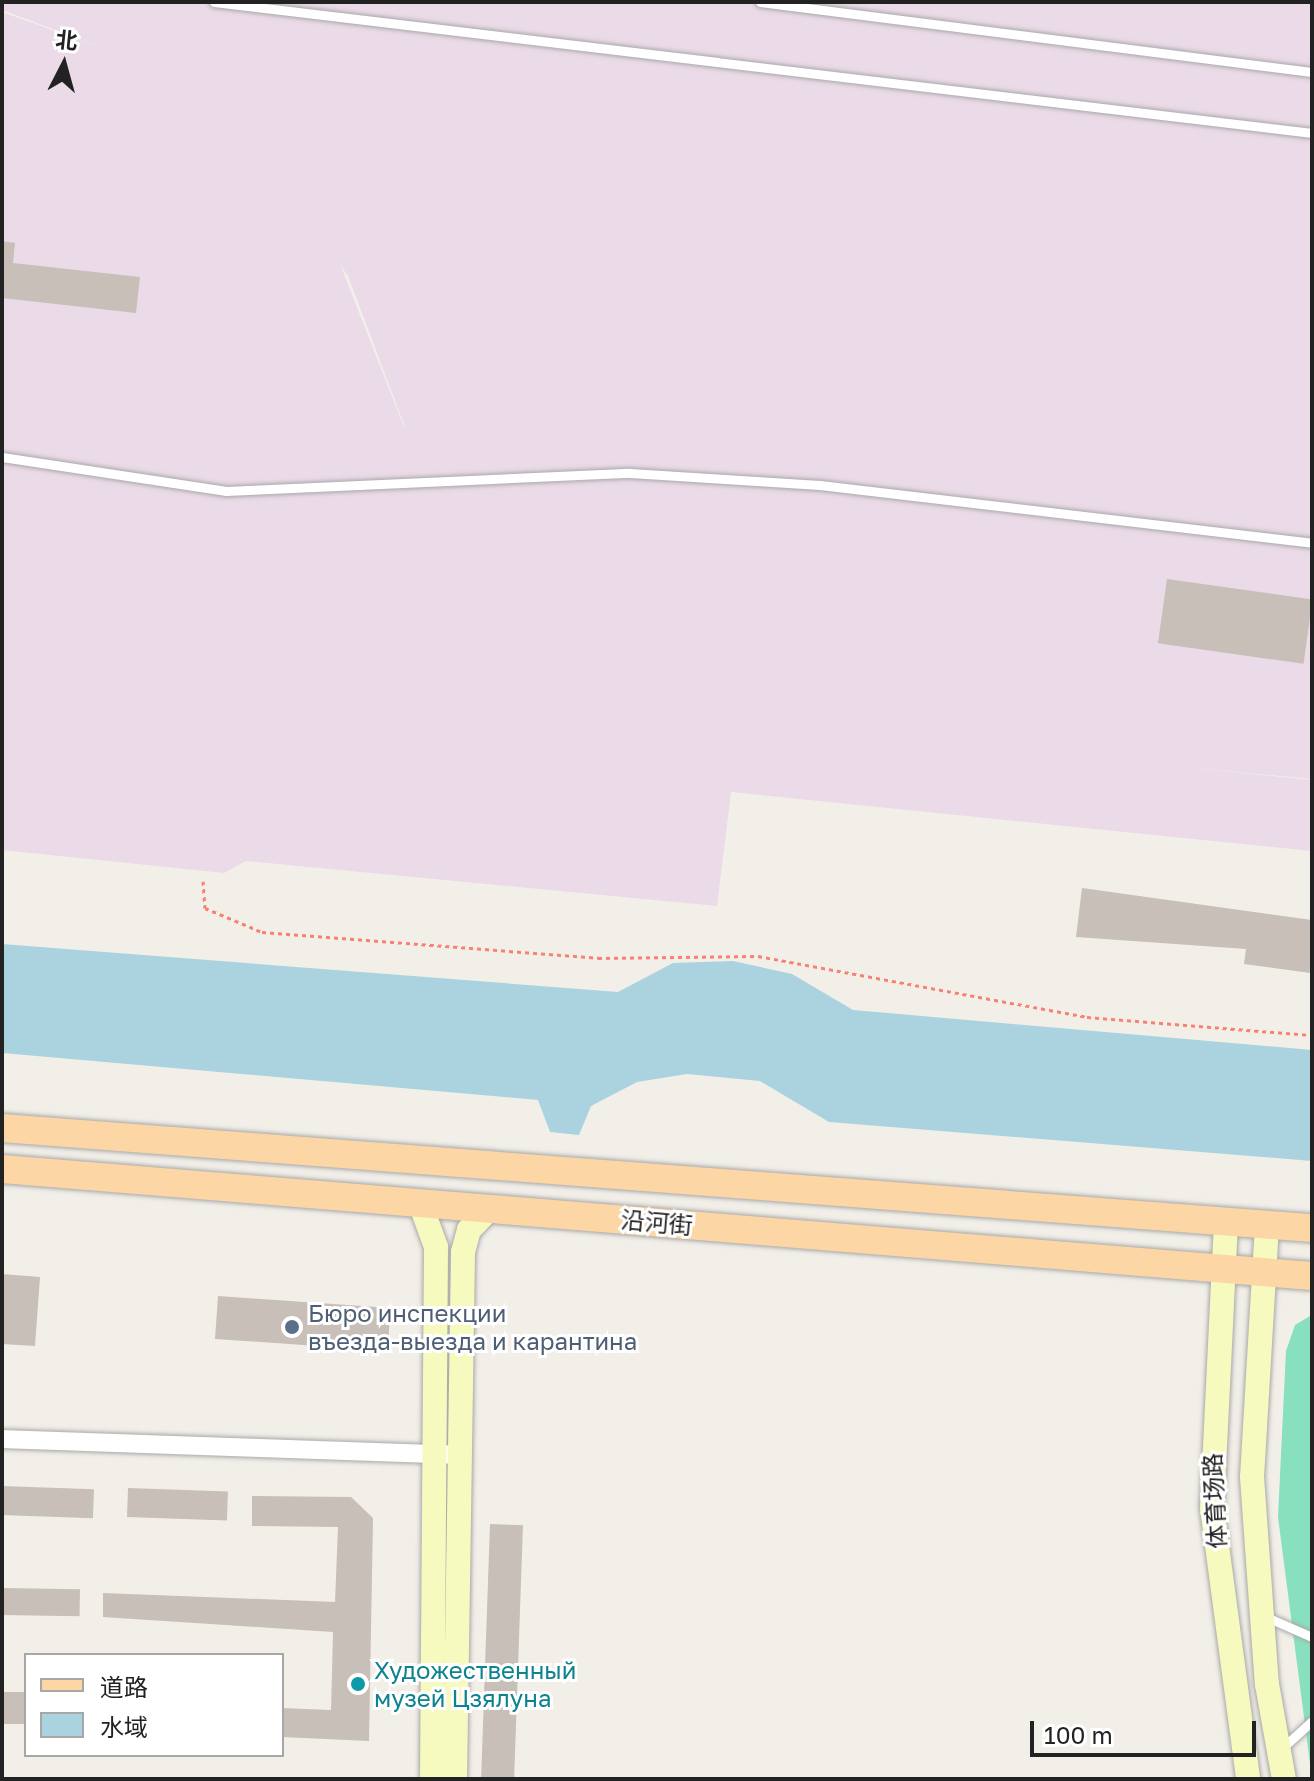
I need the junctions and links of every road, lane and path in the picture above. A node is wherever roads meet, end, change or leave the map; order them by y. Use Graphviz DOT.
graph roads {
  1 [pos="214,2"];
  2 [pos="760,2"];
  3 [pos="1312,72"];
  4 [pos="1312,133"];
  5 [pos="2,457"];
  6 [pos="1312,543"];
  7 [pos="203,881"];
  8 [pos="1312,1035"];
  9 [pos="2,1128"];
  10 [pos="2,1169"];
  11 [pos="420,1203"];
  12 [pos="490,1208"];
  13 [pos="1226,1222"];
  14 [pos="1267,1225"];
  15 [pos="1312,1228"];
  16 [pos="1222,1269"];
  17 [pos="1262,1272"];
  18 [pos="1312,1276"];
  19 [pos="2,1439"];
  20 [pos="434,1454"];
  21 [pos="460,1455"];
  22 [pos="1260,1615"];
  23 [pos="1312,1637"];
  24 [pos="1312,1721"];
  25 [pos="1279,1751"];
  26 [pos="432,1779"];
  27 [pos="455,1779"];
  28 [pos="1248,1779"];
  29 [pos="1284,1779"];
  1 -- 4 [label="lane"];
  2 -- 3 [label="lane"];
  5 -- 6 [label="lane"];
  7 -- 8 [label="path"];
  9 -- 13 [label="main road, 沿河街"];
  10 -- 11 [label="main road, 沿河街"];
  11 -- 12 [label="main road, 沿河街"];
  11 -- 20 [label="street"];
  12 -- 16 [label="main road, 沿河街"];
  12 -- 21 [label="street"];
  13 -- 14 [label="main road, 沿河街"];
  13 -- 16 [label="street, 体育场路"];
  14 -- 15 [label="main road, 沿河街"];
  14 -- 17 [label="street, 体育场路"];
  16 -- 17 [label="main road, 沿河街"];
  16 -- 28 [label="street, 体育场路"];
  17 -- 18 [label="main road, 沿河街"];
  17 -- 22 [label="street, 体育场路"];
  19 -- 20 [label="street"];
  20 -- 21 [label="street"];
  20 -- 26 [label="street"];
  21 -- 27 [label="street"];
  22 -- 23 [label="lane"];
  22 -- 25 [label="street, 体育场路"];
  24 -- 25 [label="lane"];
  25 -- 29 [label="street, 体育场路"];
}
